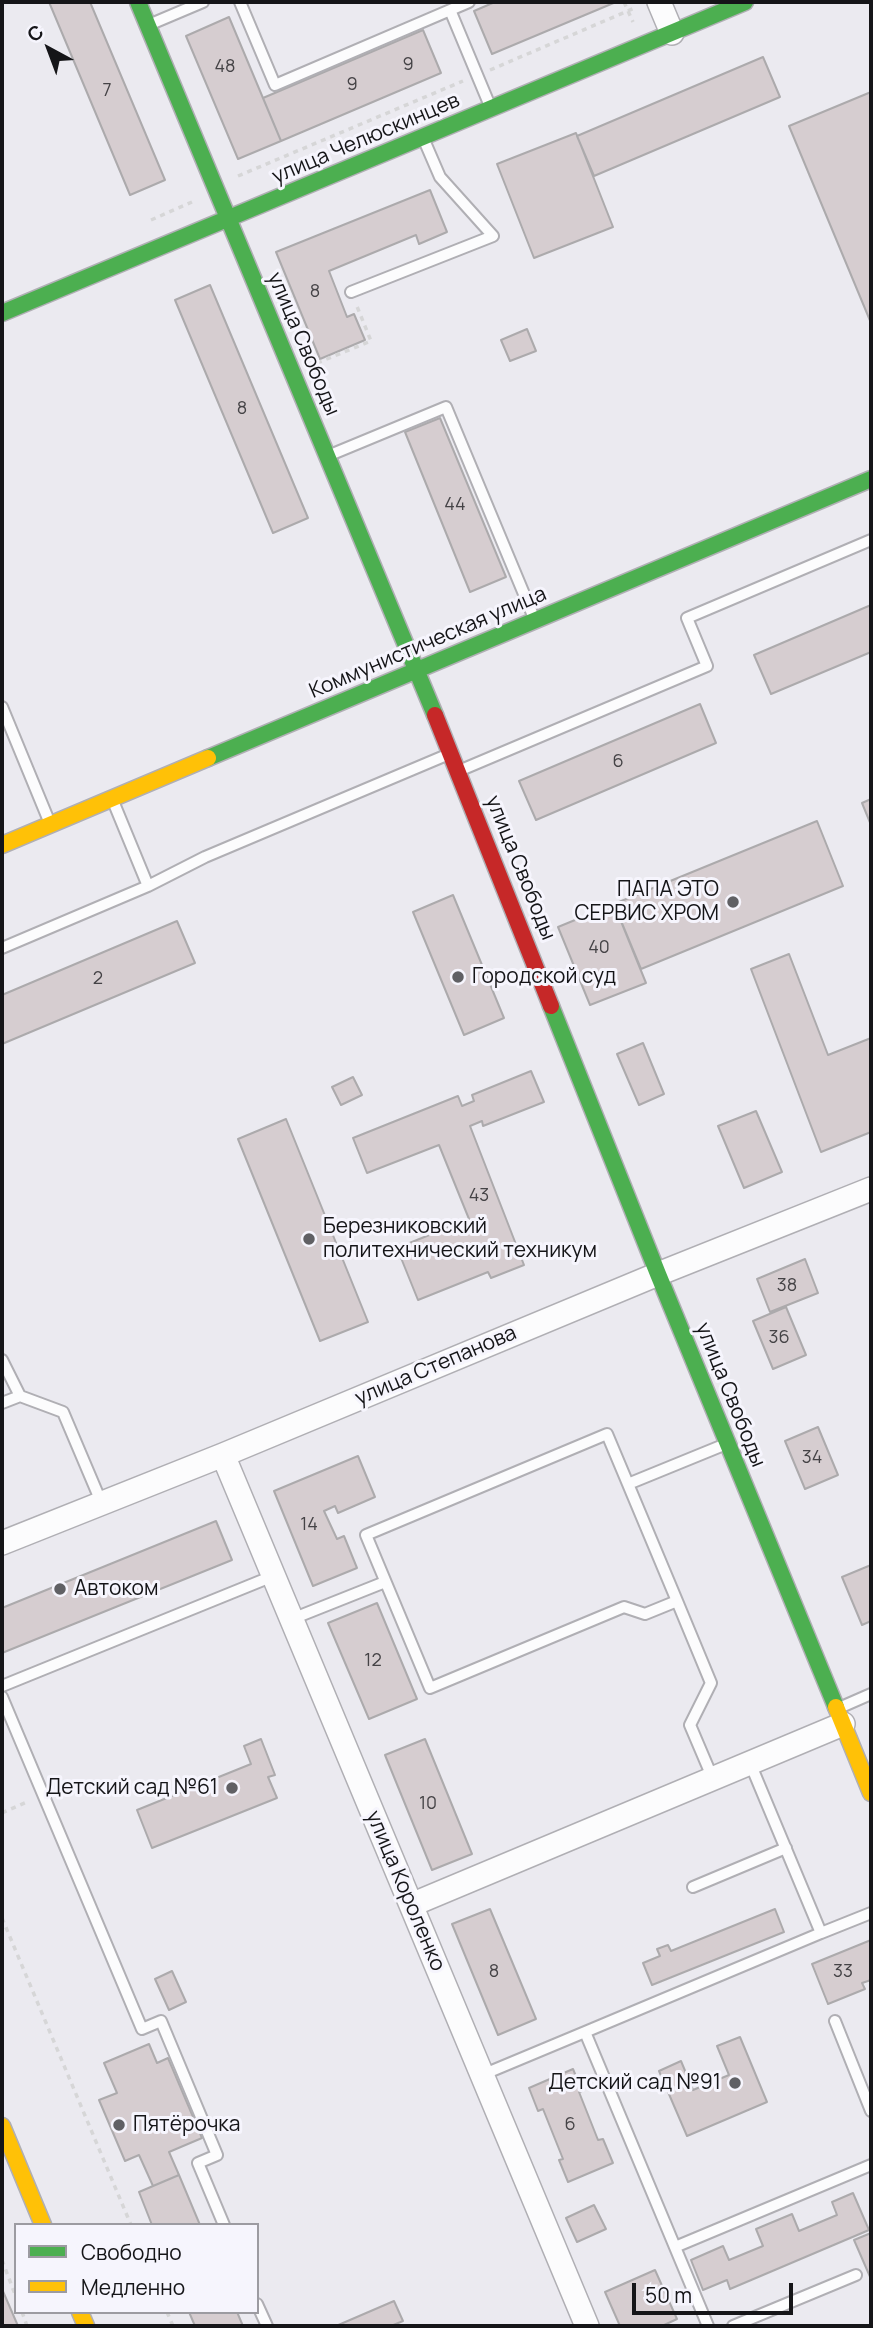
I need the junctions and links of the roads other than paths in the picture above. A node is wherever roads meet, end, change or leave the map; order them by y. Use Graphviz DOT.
graph roads {
  1 [pos="138,2"];
  2 [pos="203,2"];
  3 [pos="240,2"];
  4 [pos="469,2"];
  5 [pos="745,2"];
  6 [pos="650,4"];
  7 [pos="450,10"];
  8 [pos="148,25"];
  9 [pos="672,33"];
  10 [pos="491,109"];
  11 [pos="422,138"];
  12 [pos="229,219"];
  13 [pos="351,292"];
  14 [pos="2,313"];
  15 [pos="327,456"];
  16 [pos="871,480"];
  17 [pos="871,541"];
  18 [pos="535,621"];
  19 [pos="417,671"];
  20 [pos="2,707"];
  21 [pos="451,753"];
  22 [pos="458,771"];
  23 [pos="112,799"];
  24 [pos="50,825"];
  25 [pos="2,845"];
  26 [pos="148,886"];
  27 [pos="2,948"];
  28 [pos="871,1189"];
  29 [pos="658,1273"];
  30 [pos="2,1360"];
  31 [pos="20,1396"];
  32 [pos="2,1403"];
  33 [pos="727,1443"];
  34 [pos="223,1455"];
  35 [pos="628,1484"];
  36 [pos="102,1504"];
  37 [pos="2,1544"];
  38 [pos="273,1576"];
  39 [pos="385,1581"];
  40 [pos="677,1601"];
  41 [pos="292,1619"];
  42 [pos="2,1686"];
  43 [pos="871,1695"];
  44 [pos="2,1696"];
  45 [pos="840,1716"];
  46 [pos="750,1763"];
  47 [pos="713,1779"];
  48 [pos="871,1793"];
  49 [pos="786,1848"];
  50 [pos="693,1887"];
  51 [pos="411,1905"];
  52 [pos="871,1913"];
  53 [pos="821,1933"];
  54 [pos="835,2021"];
  55 [pos="585,2032"];
  56 [pos="482,2075"];
  57 [pos="871,2111"];
  58 [pos="2,2126"];
  59 [pos="871,2165"];
  60 [pos="42,2223"];
  61 [pos="223,2223"];
  62 [pos="675,2247"];
  63 [pos="856,2275"];
  64 [pos="259,2308"];
  65 [pos="267,2326"];
  66 [pos="587,2326"];
  67 [pos="708,2326"];
  68 [pos="733,2326"];
  1 -- 8 [label="street, улица Свободы"];
  2 -- 8 [label="lane"];
  3 -- 7 [label="lane"];
  4 -- 7 [label="lane"];
  5 -- 9 [label="street, улица Челюскинцев"];
  6 -- 9 [label="street"];
  7 -- 10 [label="lane"];
  8 -- 12 [label="street, улица Свободы"];
  9 -- 10 [label="street, улица Челюскинцев"];
  10 -- 11 [label="street, улица Челюскинцев"];
  11 -- 12 [label="street, улица Челюскинцев"];
  11 -- 13 [label="lane"];
  12 -- 14 [label="street, улица Челюскинцев"];
  12 -- 15 [label="street, улица Свободы"];
  15 -- 18 [label="lane"];
  15 -- 19 [label="street, улица Свободы"];
  16 -- 18 [label="street, Коммунистическая улица"];
  17 -- 22 [label="lane"];
  18 -- 19 [label="street, Коммунистическая улица"];
  19 -- 21 [label="street, улица Свободы"];
  19 -- 23 [label="street, Коммунистическая улица"];
  20 -- 24 [label="lane"];
  21 -- 22 [label="street, улица Свободы"];
  21 -- 26 [label="lane"];
  22 -- 29 [label="street, улица Свободы"];
  23 -- 24 [label="street, Коммунистическая улица"];
  23 -- 26 [label="lane"];
  24 -- 25 [label="street, Коммунистическая улица"];
  26 -- 27 [label="lane"];
  28 -- 29 [label="street, улица Степанова"];
  29 -- 33 [label="street, улица Свободы"];
  29 -- 34 [label="street, улица Степанова"];
  30 -- 31 [label="lane"];
  31 -- 32 [label="lane"];
  31 -- 36 [label="lane"];
  33 -- 35 [label="lane"];
  33 -- 45 [label="street, улица Свободы"];
  34 -- 36 [label="street, улица Степанова"];
  34 -- 38 [label="street, улица Короленко"];
  35 -- 39 [label="lane"];
  35 -- 40 [label="lane"];
  36 -- 37 [label="street, улица Степанова"];
  38 -- 41 [label="street, улица Короленко"];
  38 -- 42 [label="lane"];
  39 -- 40 [label="lane"];
  39 -- 41 [label="lane"];
  40 -- 47 [label="lane"];
  41 -- 51 [label="street, улица Короленко"];
  43 -- 45 [label="lane"];
  44 -- 61 [label="lane"];
  45 -- 46 [label="street"];
  45 -- 48 [label="street, улица Свободы"];
  46 -- 47 [label="street"];
  46 -- 49 [label="lane"];
  47 -- 51 [label="street"];
  49 -- 50 [label="lane"];
  49 -- 53 [label="lane"];
  51 -- 56 [label="street, улица Короленко"];
  52 -- 53 [label="lane"];
  53 -- 55 [label="lane"];
  54 -- 57 [label="lane"];
  55 -- 56 [label="lane"];
  55 -- 62 [label="lane"];
  56 -- 66 [label="street, улица Короленко"];
  58 -- 60 [label="street"];
  59 -- 62 [label="lane"];
  62 -- 67 [label="lane"];
  63 -- 68 [label="lane"];
  64 -- 65 [label="lane"];
}
